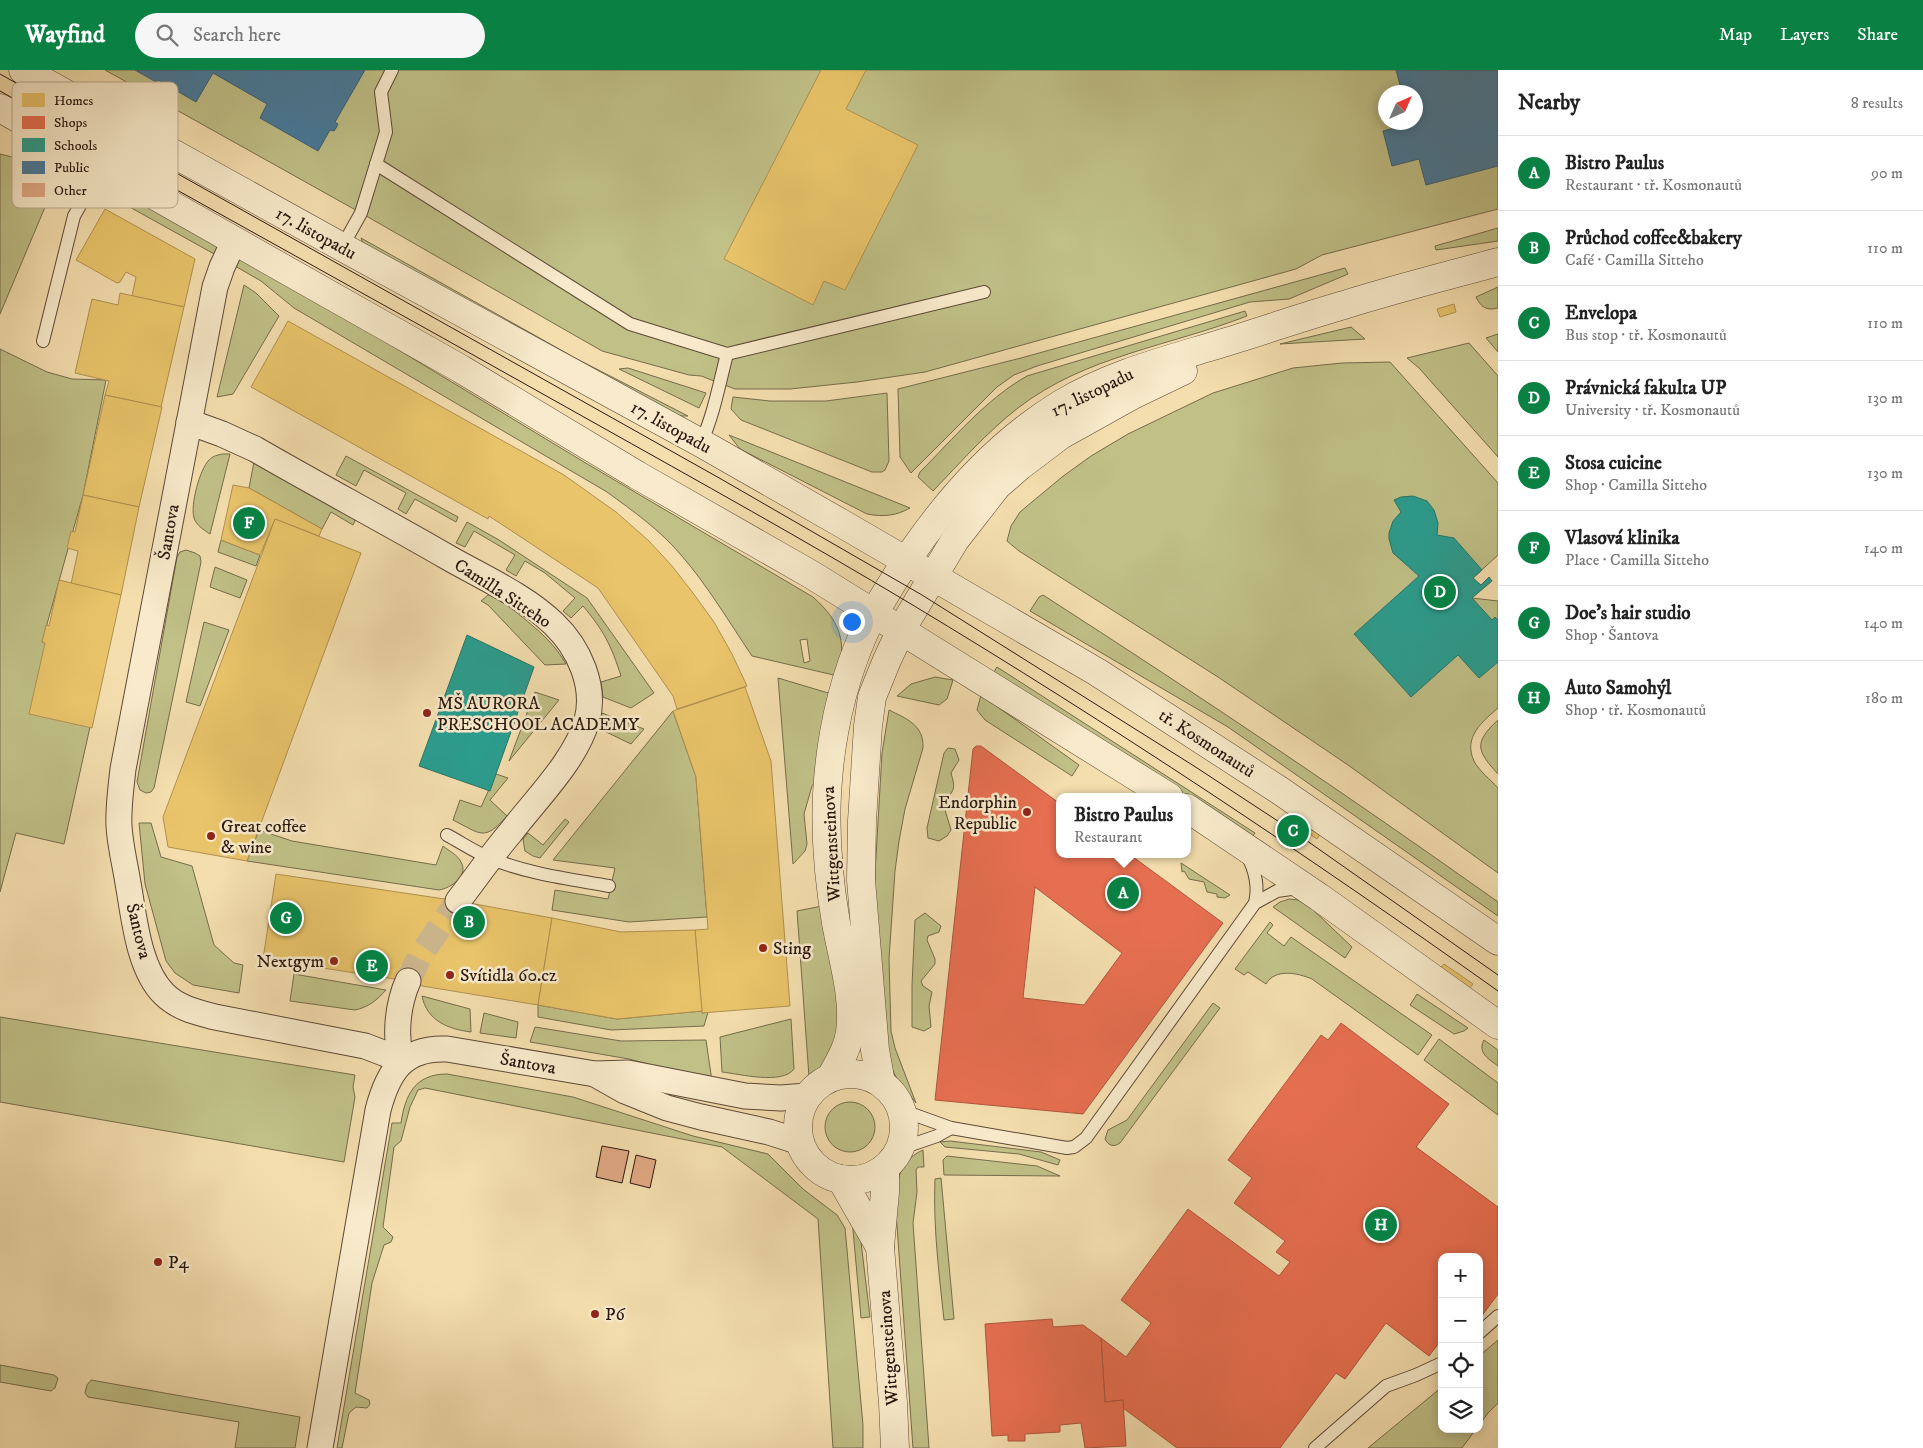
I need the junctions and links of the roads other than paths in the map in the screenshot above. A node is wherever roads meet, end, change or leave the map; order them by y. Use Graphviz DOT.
graph roads {
  1 [pos="23,70"];
  2 [pos="392,70"];
  3 [pos="44,82"];
  4 [pos="0,108"];
  5 [pos="12,115"];
  6 [pos="178,156"];
  7 [pos="376,164"];
  8 [pos="78,208"];
  9 [pos="176,208"];
  10 [pos="234,241"];
  11 [pos="342,247"];
  12 [pos="1498,262"];
  13 [pos="984,292"];
  14 [pos="1294,320"];
  15 [pos="43,341"];
  16 [pos="727,354"];
  17 [pos="189,422"];
  18 [pos="701,444"];
  19 [pos="906,561"];
  20 [pos="933,576"];
  21 [pos="874,613"];
  22 [pos="901,630"];
  23 [pos="1163,793"];
  24 [pos="1191,811"];
  25 [pos="448,835"];
  26 [pos="1238,842"];
  27 [pos="490,858"];
  28 [pos="609,886"];
  29 [pos="1312,892"];
  30 [pos="458,901"];
  31 [pos="1254,903"];
  32 [pos="1350,934"];
  33 [pos="1498,941"];
  34 [pos="408,982"];
  35 [pos="1421,986"];
  36 [pos="1464,1000"];
  37 [pos="1498,1025"];
  38 [pos="401,1062"];
  39 [pos="595,1074"];
  40 [pos="832,1077"];
  41 [pos="881,1083"];
  42 [pos="807,1096"];
  43 [pos="901,1110"];
  44 [pos="951,1128"];
  45 [pos="800,1142"];
  46 [pos="892,1158"];
  47 [pos="841,1179"];
  48 [pos="880,1247"];
  49 [pos="1498,1316"];
  50 [pos="1483,1329"];
  51 [pos="1438,1365"];
  52 [pos="320,1448"];
  53 [pos="895,1448"];
  54 [pos="1315,1448"];
  1 -- 3 [label="street, 17. listopadu"];
  2 -- 7 [label="lane"];
  4 -- 5 [label="street"];
  6 -- 11 [label="street, 17. listopadu"];
  7 -- 11 [label="lane"];
  7 -- 16 [label="lane"];
  8 -- 15 [label="lane"];
  9 -- 10 [label="street"];
  10 -- 17 [label="street, Šantova"];
  10 -- 21 [label="street"];
  11 -- 18 [label="street, 17. listopadu"];
  12 -- 14 [label="street, 17. listopadu"];
  13 -- 16 [label="lane"];
  14 -- 19 [label="street, 17. listopadu"];
  14 -- 20 [label="street, 17. listopadu"];
  16 -- 18 [label="lane"];
  17 -- 27 [label="street, Camilla Sitteho"];
  17 -- 38 [label="street, Šantova"];
  18 -- 19 [label="street, 17. listopadu"];
  19 -- 20 [label="street, tř. Kosmonautů"];
  19 -- 21 [label="street, Wittgensteinova"];
  20 -- 22 [label="street, 17. listopadu"];
  20 -- 33 [label="street, tř. Kosmonautů"];
  21 -- 22 [label="street"];
  21 -- 40 [label="street, Wittgensteinova"];
  22 -- 23 [label="street"];
  22 -- 41 [label="street, Wittgensteinova"];
  24 -- 26 [label="street"];
  25 -- 27 [label="lane"];
  26 -- 29 [label="street"];
  26 -- 31 [label="lane"];
  27 -- 28 [label="lane"];
  27 -- 30 [label="street, Camilla Sitteho"];
  29 -- 31 [label="lane"];
  29 -- 32 [label="lane"];
  29 -- 36 [label="street"];
  31 -- 44 [label="lane"];
  34 -- 38 [label="street"];
  35 -- 36 [label="lane"];
  36 -- 37 [label="street"];
  38 -- 39 [label="street, Šantova"];
  38 -- 52 [label="street"];
  39 -- 42 [label="street, Šantova"];
  39 -- 45 [label="street, Šantova"];
  40 -- 41 [label="street, Wittgensteinova"];
  40 -- 42 [label="street, Wittgensteinova"];
  41 -- 43 [label="street, Wittgensteinova"];
  42 -- 45 [label="street, Wittgensteinova"];
  43 -- 44 [label="lane"];
  43 -- 46 [label="street, Wittgensteinova"];
  44 -- 46 [label="lane"];
  45 -- 47 [label="street, Wittgensteinova"];
  46 -- 47 [label="street, Wittgensteinova"];
  46 -- 48 [label="street, Wittgensteinova"];
  47 -- 48 [label="street, Wittgensteinova"];
  48 -- 53 [label="street, Wittgensteinova"];
  49 -- 50 [label="lane"];
  51 -- 54 [label="lane"];
}
